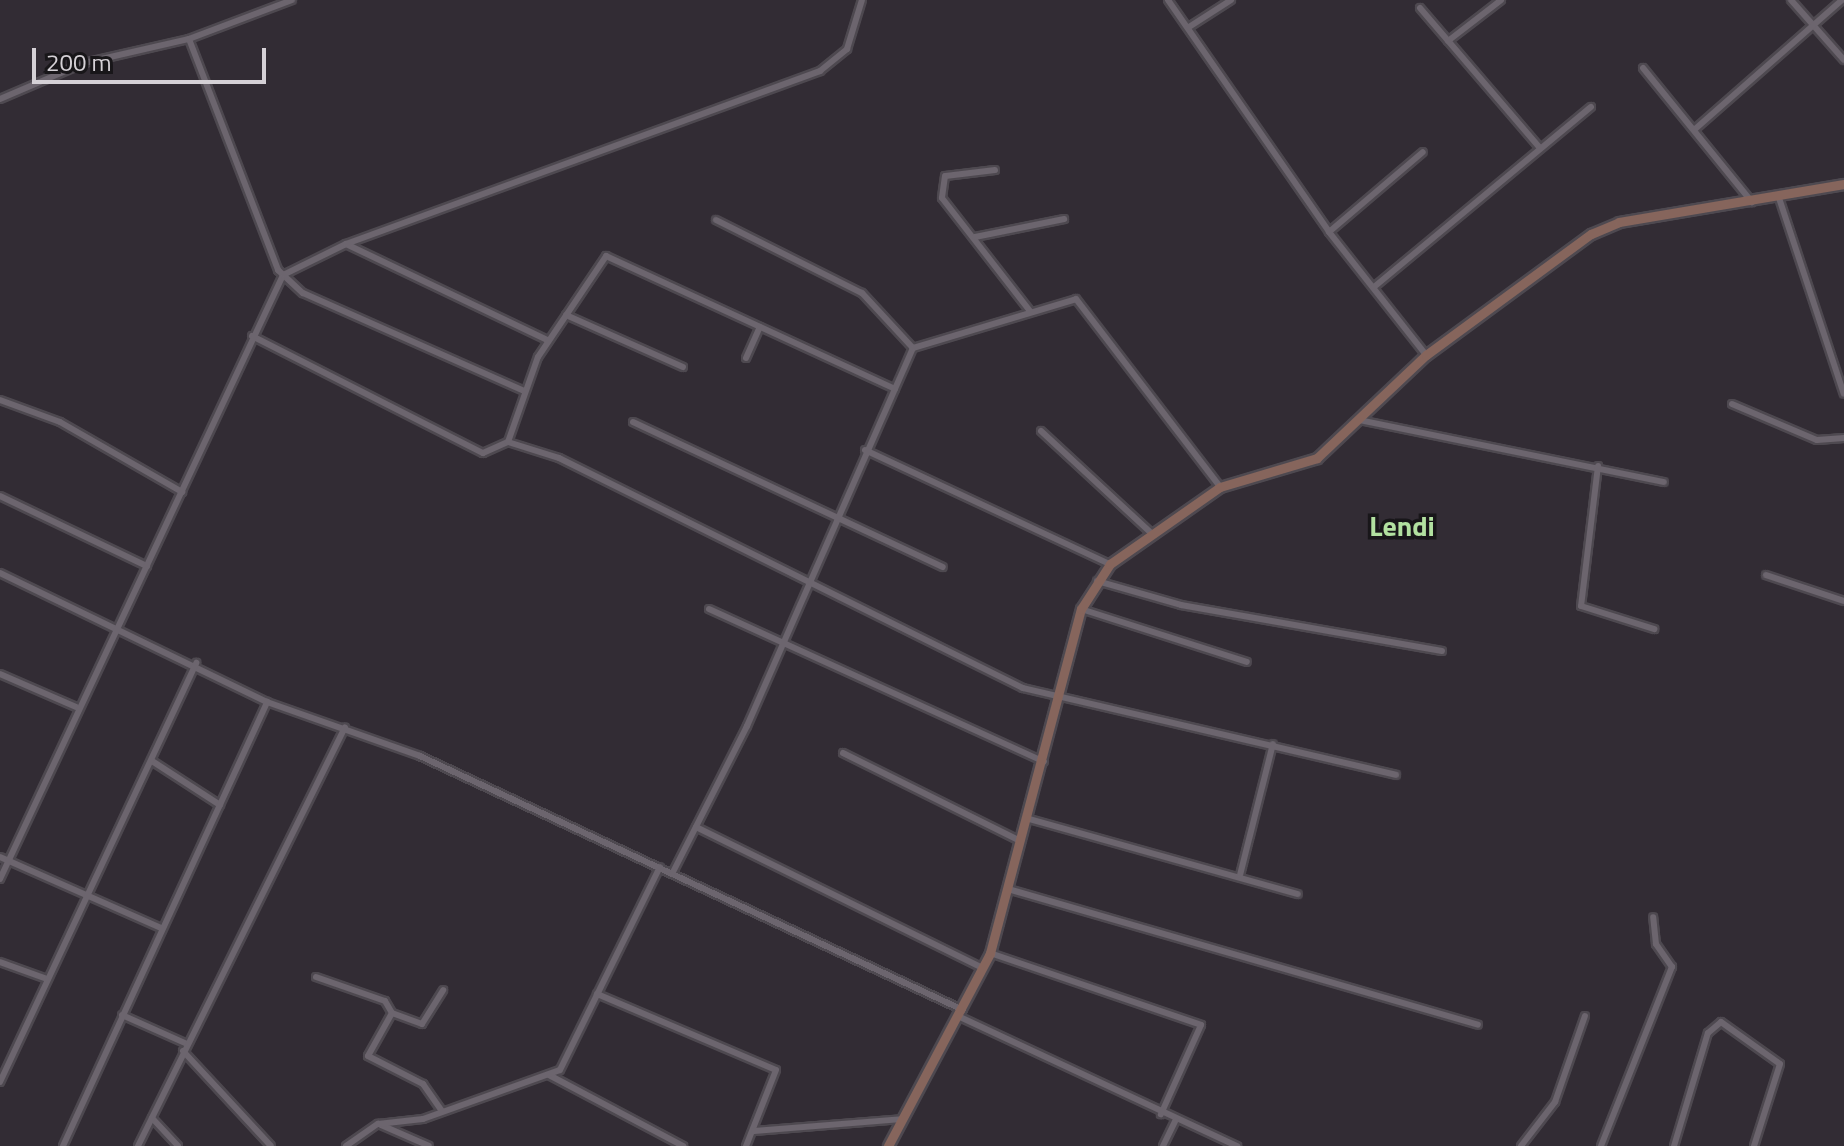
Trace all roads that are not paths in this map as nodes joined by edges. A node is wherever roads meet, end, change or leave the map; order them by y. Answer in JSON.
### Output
{"nodes":[{"id":1,"x":292,"y":0,"type":"edge"},
{"id":2,"x":862,"y":0,"type":"edge"},
{"id":3,"x":1168,"y":0,"type":"edge"},
{"id":4,"x":1231,"y":0,"type":"edge"},
{"id":5,"x":1501,"y":0,"type":"edge"},
{"id":6,"x":1791,"y":0,"type":"edge"},
{"id":7,"x":1842,"y":0,"type":"edge"},
{"id":8,"x":1420,"y":8,"type":"dead end"},
{"id":9,"x":1814,"y":23,"type":"junction"},
{"id":10,"x":1189,"y":27,"type":"junction"},
{"id":11,"x":189,"y":39,"type":"junction"},
{"id":12,"x":1448,"y":41,"type":"junction"},
{"id":13,"x":1844,"y":60,"type":"edge"},
{"id":14,"x":1643,"y":68,"type":"dead end"},
{"id":15,"x":0,"y":99,"type":"edge"},
{"id":16,"x":1591,"y":107,"type":"dead end"},
{"id":17,"x":1694,"y":130,"type":"junction"},
{"id":18,"x":1540,"y":148,"type":"junction"},
{"id":19,"x":1423,"y":152,"type":"dead end"},
{"id":20,"x":995,"y":170,"type":"dead end"},
{"id":21,"x":1844,"y":184,"type":"edge"},
{"id":22,"x":1779,"y":198,"type":"junction"},
{"id":23,"x":1753,"y":203,"type":"junction"},
{"id":24,"x":1064,"y":219,"type":"dead end"},
{"id":25,"x":716,"y":220,"type":"dead end"},
{"id":26,"x":1329,"y":232,"type":"junction"},
{"id":27,"x":975,"y":237,"type":"junction"},
{"id":28,"x":346,"y":244,"type":"junction"},
{"id":29,"x":283,"y":275,"type":"junction"},
{"id":30,"x":1374,"y":287,"type":"junction"},
{"id":31,"x":1030,"y":311,"type":"junction"},
{"id":32,"x":566,"y":315,"type":"junction"},
{"id":33,"x":760,"y":327,"type":"junction"},
{"id":34,"x":252,"y":336,"type":"junction"},
{"id":35,"x":547,"y":340,"type":"junction"},
{"id":36,"x":913,"y":348,"type":"junction"},
{"id":37,"x":1426,"y":355,"type":"junction"},
{"id":38,"x":746,"y":358,"type":"dead end"},
{"id":39,"x":683,"y":367,"type":"dead end"},
{"id":40,"x":895,"y":389,"type":"junction"},
{"id":41,"x":524,"y":391,"type":"junction"},
{"id":42,"x":1844,"y":394,"type":"edge"},
{"id":43,"x":0,"y":400,"type":"edge"},
{"id":44,"x":1732,"y":404,"type":"dead end"},
{"id":45,"x":1359,"y":420,"type":"junction"},
{"id":46,"x":633,"y":422,"type":"dead end"},
{"id":47,"x":1041,"y":431,"type":"dead end"},
{"id":48,"x":1844,"y":438,"type":"edge"},
{"id":49,"x":508,"y":442,"type":"junction"},
{"id":50,"x":865,"y":450,"type":"junction"},
{"id":51,"x":1598,"y":466,"type":"junction"},
{"id":52,"x":1664,"y":482,"type":"dead end"},
{"id":53,"x":1220,"y":487,"type":"junction"},
{"id":54,"x":182,"y":492,"type":"junction"},
{"id":55,"x":0,"y":496,"type":"edge"},
{"id":56,"x":834,"y":515,"type":"junction"},
{"id":57,"x":1150,"y":532,"type":"junction"},
{"id":58,"x":1110,"y":564,"type":"junction"},
{"id":59,"x":147,"y":566,"type":"junction"},
{"id":60,"x":943,"y":567,"type":"dead end"},
{"id":61,"x":0,"y":573,"type":"edge"},
{"id":62,"x":1766,"y":575,"type":"dead end"},
{"id":63,"x":1097,"y":581,"type":"junction"},
{"id":64,"x":809,"y":583,"type":"junction"},
{"id":65,"x":1844,"y":601,"type":"edge"},
{"id":66,"x":709,"y":609,"type":"dead end"},
{"id":67,"x":1081,"y":609,"type":"junction"},
{"id":68,"x":118,"y":629,"type":"junction"},
{"id":69,"x":1654,"y":629,"type":"dead end"},
{"id":70,"x":786,"y":641,"type":"junction"},
{"id":71,"x":1442,"y":651,"type":"dead end"},
{"id":72,"x":1247,"y":662,"type":"dead end"},
{"id":73,"x":196,"y":663,"type":"junction"},
{"id":74,"x":0,"y":674,"type":"edge"},
{"id":75,"x":1063,"y":698,"type":"junction"},
{"id":76,"x":267,"y":702,"type":"junction"},
{"id":77,"x":76,"y":707,"type":"junction"},
{"id":78,"x":345,"y":727,"type":"junction"},
{"id":79,"x":1273,"y":744,"type":"junction"},
{"id":80,"x":843,"y":753,"type":"dead end"},
{"id":81,"x":152,"y":761,"type":"junction"},
{"id":82,"x":1045,"y":762,"type":"junction"},
{"id":83,"x":1396,"y":775,"type":"dead end"},
{"id":84,"x":220,"y":805,"type":"junction"},
{"id":85,"x":1029,"y":819,"type":"junction"},
{"id":86,"x":696,"y":827,"type":"junction"},
{"id":87,"x":1020,"y":841,"type":"junction"},
{"id":88,"x":0,"y":857,"type":"edge"},
{"id":89,"x":9,"y":861,"type":"junction"},
{"id":90,"x":660,"y":867,"type":"junction"},
{"id":91,"x":672,"y":874,"type":"junction"},
{"id":92,"x":1240,"y":875,"type":"junction"},
{"id":93,"x":0,"y":879,"type":"edge"},
{"id":94,"x":1008,"y":889,"type":"junction"},
{"id":95,"x":1298,"y":894,"type":"dead end"},
{"id":96,"x":85,"y":899,"type":"junction"},
{"id":97,"x":1653,"y":917,"type":"dead end"},
{"id":98,"x":161,"y":928,"type":"junction"},
{"id":99,"x":990,"y":953,"type":"junction"},
{"id":100,"x":0,"y":962,"type":"edge"},
{"id":101,"x":983,"y":968,"type":"junction"},
{"id":102,"x":316,"y":977,"type":"dead end"},
{"id":103,"x":47,"y":979,"type":"junction"},
{"id":104,"x":443,"y":990,"type":"dead end"},
{"id":105,"x":597,"y":994,"type":"junction"},
{"id":106,"x":392,"y":1013,"type":"junction"},
{"id":107,"x":962,"y":1014,"type":"junction"},
{"id":108,"x":122,"y":1015,"type":"junction"},
{"id":109,"x":1585,"y":1016,"type":"dead end"},
{"id":110,"x":1478,"y":1025,"type":"dead end"},
{"id":111,"x":185,"y":1048,"type":"junction"},
{"id":112,"x":549,"y":1075,"type":"junction"},
{"id":113,"x":0,"y":1082,"type":"edge"},
{"id":114,"x":441,"y":1110,"type":"junction"},
{"id":115,"x":1161,"y":1114,"type":"junction"},
{"id":116,"x":152,"y":1118,"type":"junction"},
{"id":117,"x":902,"y":1119,"type":"junction"},
{"id":118,"x":1175,"y":1121,"type":"junction"},
{"id":119,"x":378,"y":1124,"type":"junction"},
{"id":120,"x":754,"y":1131,"type":"junction"},
{"id":121,"x":1228,"y":1144,"type":"edge"},
{"id":122,"x":63,"y":1146,"type":"edge"},
{"id":123,"x":138,"y":1146,"type":"edge"},
{"id":124,"x":178,"y":1146,"type":"edge"},
{"id":125,"x":271,"y":1146,"type":"edge"},
{"id":126,"x":346,"y":1146,"type":"edge"},
{"id":127,"x":429,"y":1146,"type":"edge"},
{"id":128,"x":683,"y":1146,"type":"edge"},
{"id":129,"x":746,"y":1146,"type":"edge"},
{"id":130,"x":888,"y":1146,"type":"edge"},
{"id":131,"x":1163,"y":1146,"type":"edge"},
{"id":132,"x":1237,"y":1146,"type":"edge"},
{"id":133,"x":1521,"y":1146,"type":"edge"},
{"id":134,"x":1601,"y":1146,"type":"edge"},
{"id":135,"x":1674,"y":1146,"type":"edge"},
{"id":136,"x":1754,"y":1146,"type":"edge"}],
"edges":[{"from":1,"to":11,"type":"street"},
{"from":2,"to":28,"type":"street"},
{"from":3,"to":10,"type":"street"},
{"from":4,"to":10,"type":"street"},
{"from":5,"to":12,"type":"street"},
{"from":6,"to":9,"type":"street"},
{"from":7,"to":9,"type":"street"},
{"from":8,"to":12,"type":"street"},
{"from":9,"to":13,"type":"street"},
{"from":9,"to":17,"type":"street"},
{"from":10,"to":26,"type":"street"},
{"from":11,"to":15,"type":"street"},
{"from":11,"to":29,"type":"street"},
{"from":12,"to":18,"type":"street"},
{"from":14,"to":17,"type":"street"},
{"from":16,"to":18,"type":"street"},
{"from":17,"to":23,"type":"street"},
{"from":18,"to":30,"type":"street"},
{"from":19,"to":26,"type":"street"},
{"from":20,"to":27,"type":"street"},
{"from":21,"to":22,"type":"main road"},
{"from":22,"to":23,"type":"main road"},
{"from":22,"to":42,"type":"street"},
{"from":23,"to":37,"type":"main road"},
{"from":24,"to":27,"type":"street"},
{"from":25,"to":36,"type":"street"},
{"from":26,"to":30,"type":"street"},
{"from":27,"to":31,"type":"street"},
{"from":28,"to":29,"type":"street"},
{"from":28,"to":35,"type":"street"},
{"from":29,"to":34,"type":"street"},
{"from":29,"to":41,"type":"street"},
{"from":30,"to":37,"type":"street"},
{"from":31,"to":36,"type":"street"},
{"from":31,"to":53,"type":"street"},
{"from":32,"to":33,"type":"street"},
{"from":32,"to":35,"type":"street"},
{"from":32,"to":39,"type":"street"},
{"from":33,"to":38,"type":"street"},
{"from":33,"to":40,"type":"street"},
{"from":34,"to":49,"type":"street"},
{"from":34,"to":54,"type":"street"},
{"from":35,"to":41,"type":"street"},
{"from":36,"to":40,"type":"street"},
{"from":37,"to":45,"type":"main road"},
{"from":40,"to":50,"type":"street"},
{"from":41,"to":49,"type":"street"},
{"from":43,"to":54,"type":"street"},
{"from":44,"to":48,"type":"street"},
{"from":45,"to":51,"type":"street"},
{"from":45,"to":53,"type":"main road"},
{"from":46,"to":56,"type":"street"},
{"from":47,"to":57,"type":"street"},
{"from":49,"to":64,"type":"street"},
{"from":50,"to":56,"type":"street"},
{"from":50,"to":58,"type":"street"},
{"from":51,"to":52,"type":"street"},
{"from":51,"to":69,"type":"street"},
{"from":53,"to":57,"type":"main road"},
{"from":54,"to":59,"type":"street"},
{"from":55,"to":59,"type":"street"},
{"from":56,"to":60,"type":"street"},
{"from":56,"to":64,"type":"street"},
{"from":57,"to":58,"type":"main road"},
{"from":58,"to":63,"type":"main road"},
{"from":59,"to":68,"type":"street"},
{"from":61,"to":68,"type":"street"},
{"from":62,"to":65,"type":"street"},
{"from":63,"to":67,"type":"main road"},
{"from":63,"to":71,"type":"street"},
{"from":64,"to":70,"type":"street"},
{"from":64,"to":75,"type":"street"},
{"from":66,"to":70,"type":"street"},
{"from":67,"to":72,"type":"street"},
{"from":67,"to":75,"type":"main road"},
{"from":68,"to":73,"type":"street"},
{"from":68,"to":77,"type":"street"},
{"from":70,"to":82,"type":"street"},
{"from":70,"to":86,"type":"street"},
{"from":73,"to":76,"type":"street"},
{"from":73,"to":81,"type":"street"},
{"from":74,"to":77,"type":"street"},
{"from":75,"to":79,"type":"street"},
{"from":75,"to":82,"type":"main road"},
{"from":76,"to":78,"type":"street"},
{"from":76,"to":84,"type":"street"},
{"from":77,"to":89,"type":"street"},
{"from":78,"to":90,"type":"street"},
{"from":78,"to":111,"type":"street"},
{"from":79,"to":83,"type":"street"},
{"from":79,"to":92,"type":"street"},
{"from":80,"to":87,"type":"street"},
{"from":81,"to":84,"type":"street"},
{"from":81,"to":96,"type":"street"},
{"from":82,"to":85,"type":"main road"},
{"from":84,"to":98,"type":"street"},
{"from":85,"to":87,"type":"main road"},
{"from":85,"to":92,"type":"street"},
{"from":86,"to":91,"type":"street"},
{"from":86,"to":101,"type":"street"},
{"from":87,"to":94,"type":"main road"},
{"from":88,"to":89,"type":"street"},
{"from":89,"to":93,"type":"street"},
{"from":89,"to":96,"type":"street"},
{"from":90,"to":91,"type":"street"},
{"from":90,"to":105,"type":"street"},
{"from":91,"to":107,"type":"street"},
{"from":92,"to":95,"type":"street"},
{"from":94,"to":99,"type":"main road"},
{"from":94,"to":110,"type":"street"},
{"from":96,"to":98,"type":"street"},
{"from":96,"to":103,"type":"street"},
{"from":97,"to":134,"type":"street"},
{"from":98,"to":108,"type":"street"},
{"from":99,"to":101,"type":"main road"},
{"from":99,"to":115,"type":"street"},
{"from":100,"to":103,"type":"street"},
{"from":101,"to":107,"type":"main road"},
{"from":102,"to":106,"type":"street"},
{"from":103,"to":113,"type":"street"},
{"from":104,"to":106,"type":"street"},
{"from":105,"to":112,"type":"street"},
{"from":105,"to":120,"type":"street"},
{"from":106,"to":114,"type":"street"},
{"from":107,"to":115,"type":"street"},
{"from":107,"to":117,"type":"main road"},
{"from":108,"to":111,"type":"street"},
{"from":108,"to":122,"type":"street"},
{"from":109,"to":133,"type":"street"},
{"from":111,"to":116,"type":"street"},
{"from":111,"to":125,"type":"street"},
{"from":112,"to":114,"type":"street"},
{"from":112,"to":128,"type":"street"},
{"from":114,"to":119,"type":"street"},
{"from":115,"to":118,"type":"street"},
{"from":116,"to":123,"type":"street"},
{"from":116,"to":124,"type":"street"},
{"from":117,"to":120,"type":"street"},
{"from":117,"to":130,"type":"main road"},
{"from":118,"to":121,"type":"street"},
{"from":118,"to":131,"type":"street"},
{"from":119,"to":126,"type":"street"},
{"from":119,"to":127,"type":"street"},
{"from":120,"to":129,"type":"street"},
{"from":121,"to":132,"type":"street"},
{"from":135,"to":136,"type":"street"}]}
